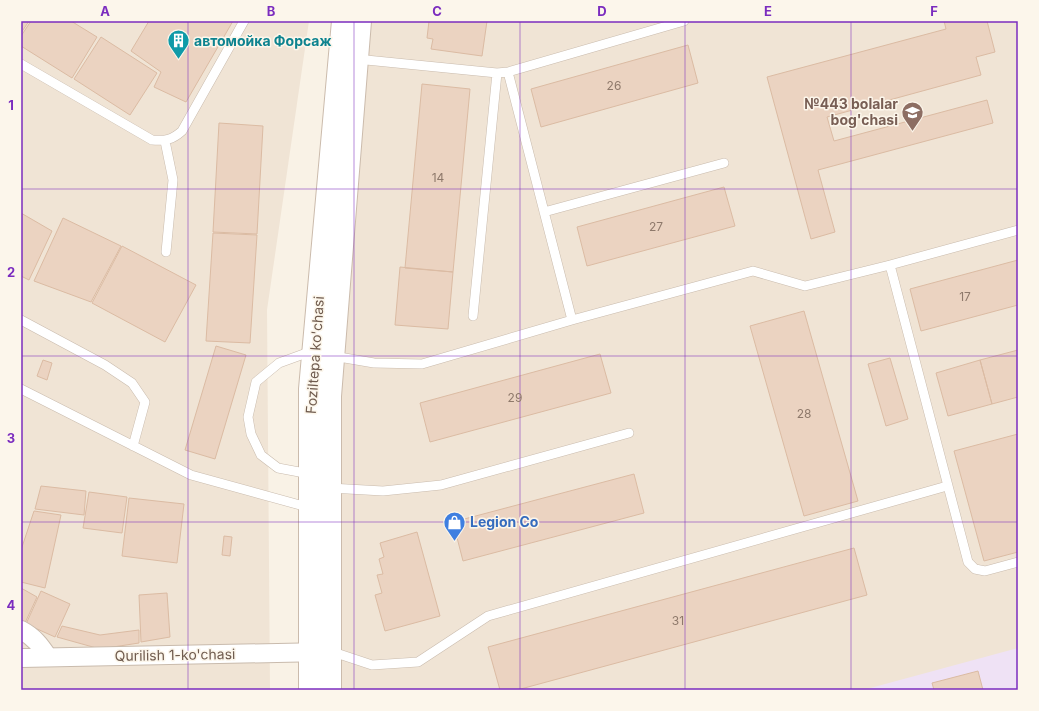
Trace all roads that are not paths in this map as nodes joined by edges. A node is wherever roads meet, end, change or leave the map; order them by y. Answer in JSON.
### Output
{"nodes":[{"id":1,"x":244,"y":21,"type":"edge"},
{"id":2,"x":343,"y":21,"type":"edge"},
{"id":3,"x":360,"y":21,"type":"edge"},
{"id":4,"x":684,"y":21,"type":"edge"},
{"id":5,"x":356,"y":59,"type":"junction"},
{"id":6,"x":21,"y":64,"type":"edge"},
{"id":7,"x":508,"y":72,"type":"junction"},
{"id":8,"x":497,"y":73,"type":"junction"},
{"id":9,"x":165,"y":141,"type":"junction"},
{"id":10,"x":724,"y":163,"type":"dead end"},
{"id":11,"x":544,"y":212,"type":"junction"},
{"id":12,"x":1018,"y":230,"type":"edge"},
{"id":13,"x":166,"y":252,"type":"dead end"},
{"id":14,"x":890,"y":265,"type":"junction"},
{"id":15,"x":473,"y":316,"type":"dead end"},
{"id":16,"x":21,"y":320,"type":"edge"},
{"id":17,"x":572,"y":320,"type":"junction"},
{"id":18,"x":323,"y":353,"type":"junction"},
{"id":19,"x":21,"y":389,"type":"edge"},
{"id":20,"x":629,"y":433,"type":"dead end"},
{"id":21,"x":133,"y":446,"type":"junction"},
{"id":22,"x":310,"y":474,"type":"junction"},
{"id":23,"x":947,"y":486,"type":"junction"},
{"id":24,"x":330,"y":488,"type":"junction"},
{"id":25,"x":310,"y":508,"type":"junction"},
{"id":26,"x":1018,"y":562,"type":"edge"},
{"id":27,"x":21,"y":630,"type":"edge"},
{"id":28,"x":319,"y":652,"type":"junction"},
{"id":29,"x":48,"y":657,"type":"junction"},
{"id":30,"x":21,"y":658,"type":"edge"},
{"id":31,"x":310,"y":690,"type":"edge"},
{"id":32,"x":330,"y":690,"type":"edge"}],
"edges":[{"from":1,"to":9,"type":"lane"},
{"from":2,"to":18,"type":"main road","name":"Foziltepa ko'chasi"},
{"from":3,"to":5,"type":"main road","name":"Foziltepa ko'chasi"},
{"from":4,"to":7,"type":"lane"},
{"from":5,"to":8,"type":"lane"},
{"from":5,"to":18,"type":"main road","name":"Foziltepa ko'chasi"},
{"from":6,"to":9,"type":"lane"},
{"from":7,"to":8,"type":"lane"},
{"from":7,"to":11,"type":"lane"},
{"from":8,"to":15,"type":"lane"},
{"from":9,"to":13,"type":"lane"},
{"from":10,"to":11,"type":"lane"},
{"from":11,"to":17,"type":"lane"},
{"from":12,"to":14,"type":"lane"},
{"from":14,"to":17,"type":"lane"},
{"from":14,"to":23,"type":"lane"},
{"from":16,"to":21,"type":"lane"},
{"from":17,"to":18,"type":"lane"},
{"from":18,"to":22,"type":"main road","name":"Foziltepa ko'chasi"},
{"from":18,"to":22,"type":"lane"},
{"from":18,"to":24,"type":"main road","name":"Foziltepa ko'chasi"},
{"from":19,"to":21,"type":"lane"},
{"from":20,"to":24,"type":"lane"},
{"from":21,"to":25,"type":"lane"},
{"from":22,"to":25,"type":"main road","name":"Foziltepa ko'chasi"},
{"from":23,"to":26,"type":"lane"},
{"from":23,"to":28,"type":"lane"},
{"from":24,"to":28,"type":"main road","name":"Foziltepa ko'chasi"},
{"from":25,"to":28,"type":"main road","name":"Foziltepa ko'chasi"},
{"from":27,"to":29,"type":"street"},
{"from":28,"to":29,"type":"street","name":"Qurilish 1-ko'chasi"},
{"from":28,"to":31,"type":"main road","name":"Foziltepa ko'chasi"},
{"from":28,"to":32,"type":"main road","name":"Foziltepa ko'chasi"},
{"from":29,"to":30,"type":"street","name":"Qurilish 1-ko'chasi"}]}
